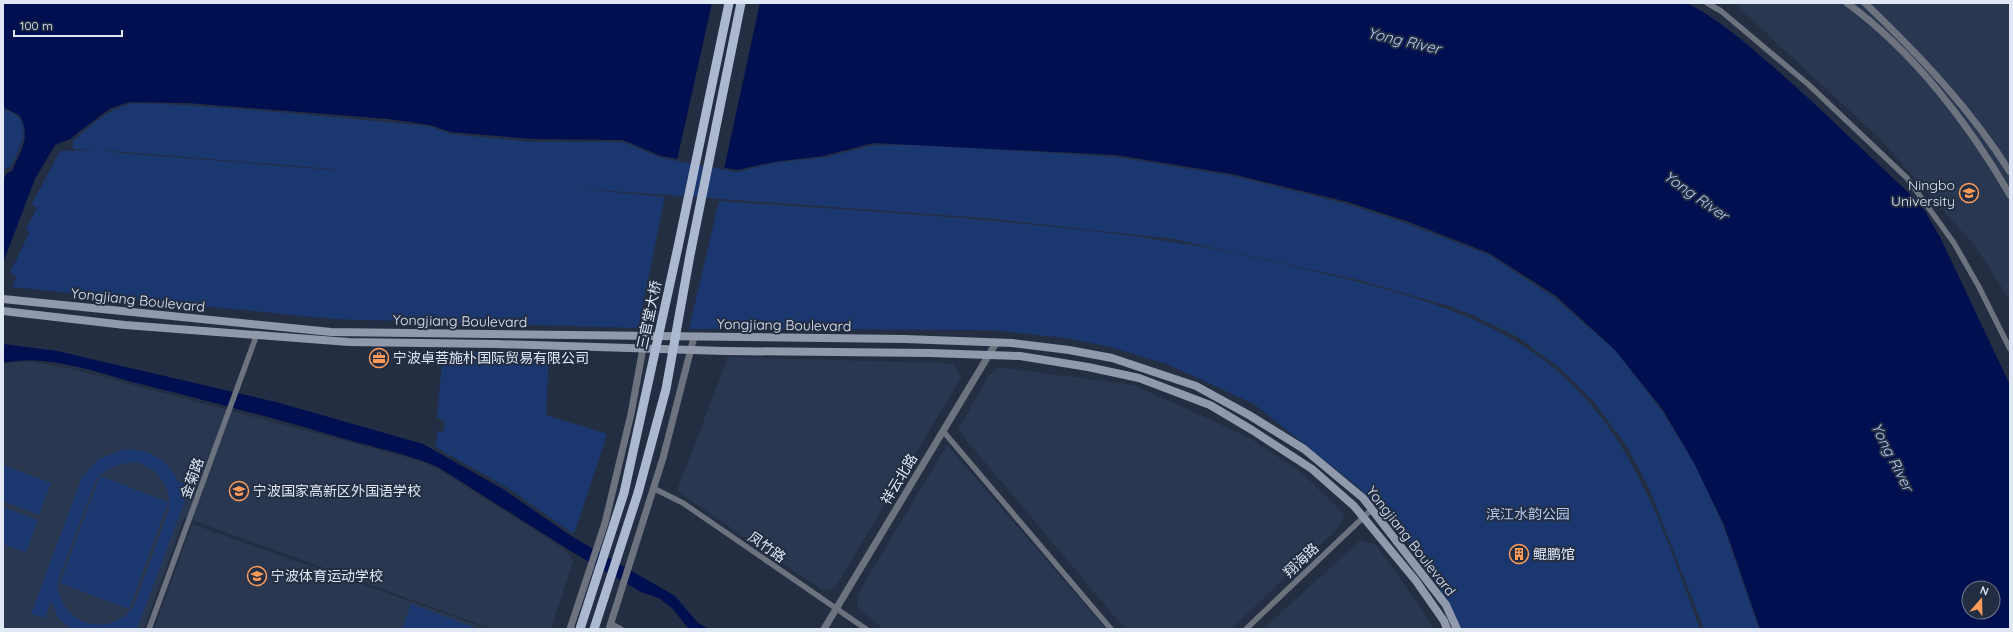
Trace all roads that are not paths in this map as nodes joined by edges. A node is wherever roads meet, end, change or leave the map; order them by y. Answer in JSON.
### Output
{"nodes":[{"id":1,"x":728,"y":3,"type":"edge"},
{"id":2,"x":741,"y":3,"type":"edge"},
{"id":3,"x":1707,"y":3,"type":"edge"},
{"id":4,"x":1847,"y":3,"type":"edge"},
{"id":5,"x":1865,"y":3,"type":"edge"},
{"id":6,"x":2010,"y":172,"type":"edge"},
{"id":7,"x":2010,"y":194,"type":"edge"},
{"id":8,"x":3,"y":299,"type":"edge"},
{"id":9,"x":3,"y":312,"type":"edge"},
{"id":10,"x":257,"y":334,"type":"junction"},
{"id":11,"x":644,"y":335,"type":"junction"},
{"id":12,"x":694,"y":337,"type":"junction"},
{"id":13,"x":996,"y":343,"type":"junction"},
{"id":14,"x":643,"y":348,"type":"junction"},
{"id":15,"x":2010,"y":349,"type":"edge"},
{"id":16,"x":691,"y":350,"type":"junction"},
{"id":17,"x":988,"y":355,"type":"junction"},
{"id":18,"x":943,"y":431,"type":"junction"},
{"id":19,"x":653,"y":488,"type":"junction"},
{"id":20,"x":1372,"y":509,"type":"junction"},
{"id":21,"x":1363,"y":517,"type":"junction"},
{"id":22,"x":836,"y":609,"type":"junction"},
{"id":23,"x":610,"y":627,"type":"edge"},
{"id":24,"x":148,"y":629,"type":"edge"},
{"id":25,"x":570,"y":629,"type":"edge"},
{"id":26,"x":580,"y":629,"type":"edge"},
{"id":27,"x":594,"y":629,"type":"edge"},
{"id":28,"x":621,"y":629,"type":"edge"},
{"id":29,"x":824,"y":629,"type":"edge"},
{"id":30,"x":866,"y":629,"type":"edge"},
{"id":31,"x":1111,"y":629,"type":"edge"},
{"id":32,"x":1246,"y":629,"type":"edge"},
{"id":33,"x":1447,"y":629,"type":"edge"},
{"id":34,"x":1457,"y":629,"type":"edge"}],
"edges":[{"from":1,"to":26,"type":"main road","name":"三官堂大桥","bridge":true},
{"from":2,"to":27,"type":"main road","name":"三官堂大桥","bridge":true},
{"from":3,"to":15,"type":"street"},
{"from":4,"to":7,"type":"street"},
{"from":5,"to":6,"type":"street"},
{"from":8,"to":11,"type":"main road","name":"Yongjiang Boulevard"},
{"from":9,"to":10,"type":"main road","name":"Yongjiang Boulevard"},
{"from":10,"to":14,"type":"main road","name":"Yongjiang Boulevard"},
{"from":10,"to":24,"type":"street","name":"金菊路"},
{"from":11,"to":12,"type":"main road","name":"Yongjiang Boulevard"},
{"from":11,"to":14,"type":"street"},
{"from":12,"to":13,"type":"main road","name":"Yongjiang Boulevard"},
{"from":12,"to":16,"type":"street"},
{"from":13,"to":17,"type":"street","name":"祥云北路"},
{"from":13,"to":20,"type":"main road","name":"Yongjiang Boulevard"},
{"from":14,"to":16,"type":"main road","name":"Yongjiang Boulevard"},
{"from":14,"to":25,"type":"street"},
{"from":16,"to":17,"type":"main road","name":"Yongjiang Boulevard"},
{"from":16,"to":19,"type":"street"},
{"from":17,"to":18,"type":"street","name":"祥云北路"},
{"from":17,"to":21,"type":"main road","name":"Yongjiang Boulevard"},
{"from":18,"to":22,"type":"street","name":"祥云北路"},
{"from":18,"to":31,"type":"street"},
{"from":19,"to":22,"type":"street","name":"凤竹路"},
{"from":19,"to":23,"type":"street"},
{"from":20,"to":21,"type":"street","name":"翔海路"},
{"from":20,"to":34,"type":"main road","name":"Yongjiang Boulevard"},
{"from":21,"to":32,"type":"street","name":"翔海路"},
{"from":21,"to":33,"type":"main road","name":"Yongjiang Boulevard"},
{"from":22,"to":29,"type":"street","name":"祥云北路"},
{"from":22,"to":30,"type":"street","name":"凤竹路"},
{"from":23,"to":28,"type":"street"}]}
